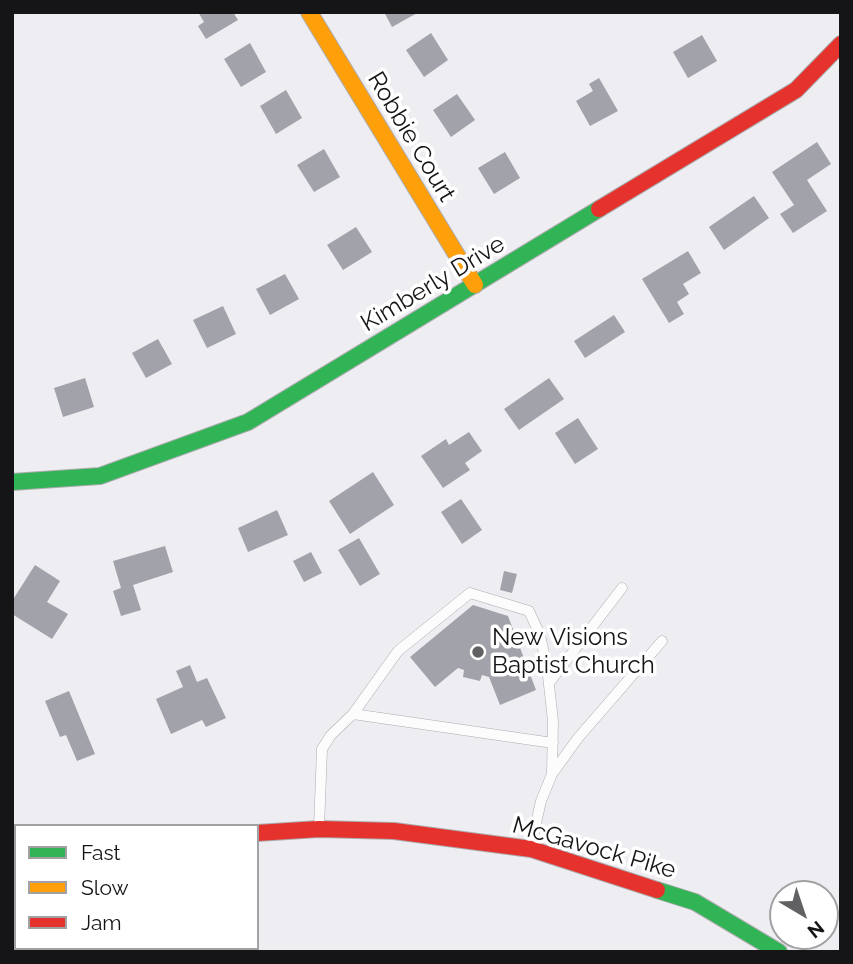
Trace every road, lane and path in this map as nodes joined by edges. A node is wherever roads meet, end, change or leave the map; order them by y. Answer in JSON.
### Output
{"nodes":[{"id":1,"x":309,"y":12,"type":"edge"},
{"id":2,"x":841,"y":44,"type":"edge"},
{"id":3,"x":475,"y":285,"type":"junction"},
{"id":4,"x":12,"y":482,"type":"edge"},
{"id":5,"x":622,"y":588,"type":"dead end"},
{"id":6,"x":662,"y":641,"type":"dead end"},
{"id":7,"x":549,"y":683,"type":"junction"},
{"id":8,"x":353,"y":714,"type":"junction"},
{"id":9,"x":553,"y":743,"type":"junction"},
{"id":10,"x":552,"y":774,"type":"junction"},
{"id":11,"x":319,"y":829,"type":"junction"},
{"id":12,"x":259,"y":833,"type":"edge"},
{"id":13,"x":531,"y":849,"type":"junction"},
{"id":14,"x":779,"y":952,"type":"edge"}],
"edges":[{"from":1,"to":3,"type":"street","name":"Robbie Court"},
{"from":2,"to":3,"type":"street","name":"Kimberly Drive"},
{"from":3,"to":4,"type":"street","name":"Kimberly Drive"},
{"from":5,"to":7,"type":"lane"},
{"from":6,"to":10,"type":"lane"},
{"from":7,"to":8,"type":"lane"},
{"from":7,"to":9,"type":"lane"},
{"from":8,"to":9,"type":"lane"},
{"from":8,"to":11,"type":"lane"},
{"from":9,"to":10,"type":"lane"},
{"from":10,"to":13,"type":"lane"},
{"from":11,"to":12,"type":"street","name":"McGavock Pike"},
{"from":11,"to":13,"type":"street","name":"McGavock Pike"},
{"from":13,"to":14,"type":"street","name":"McGavock Pike"}]}
